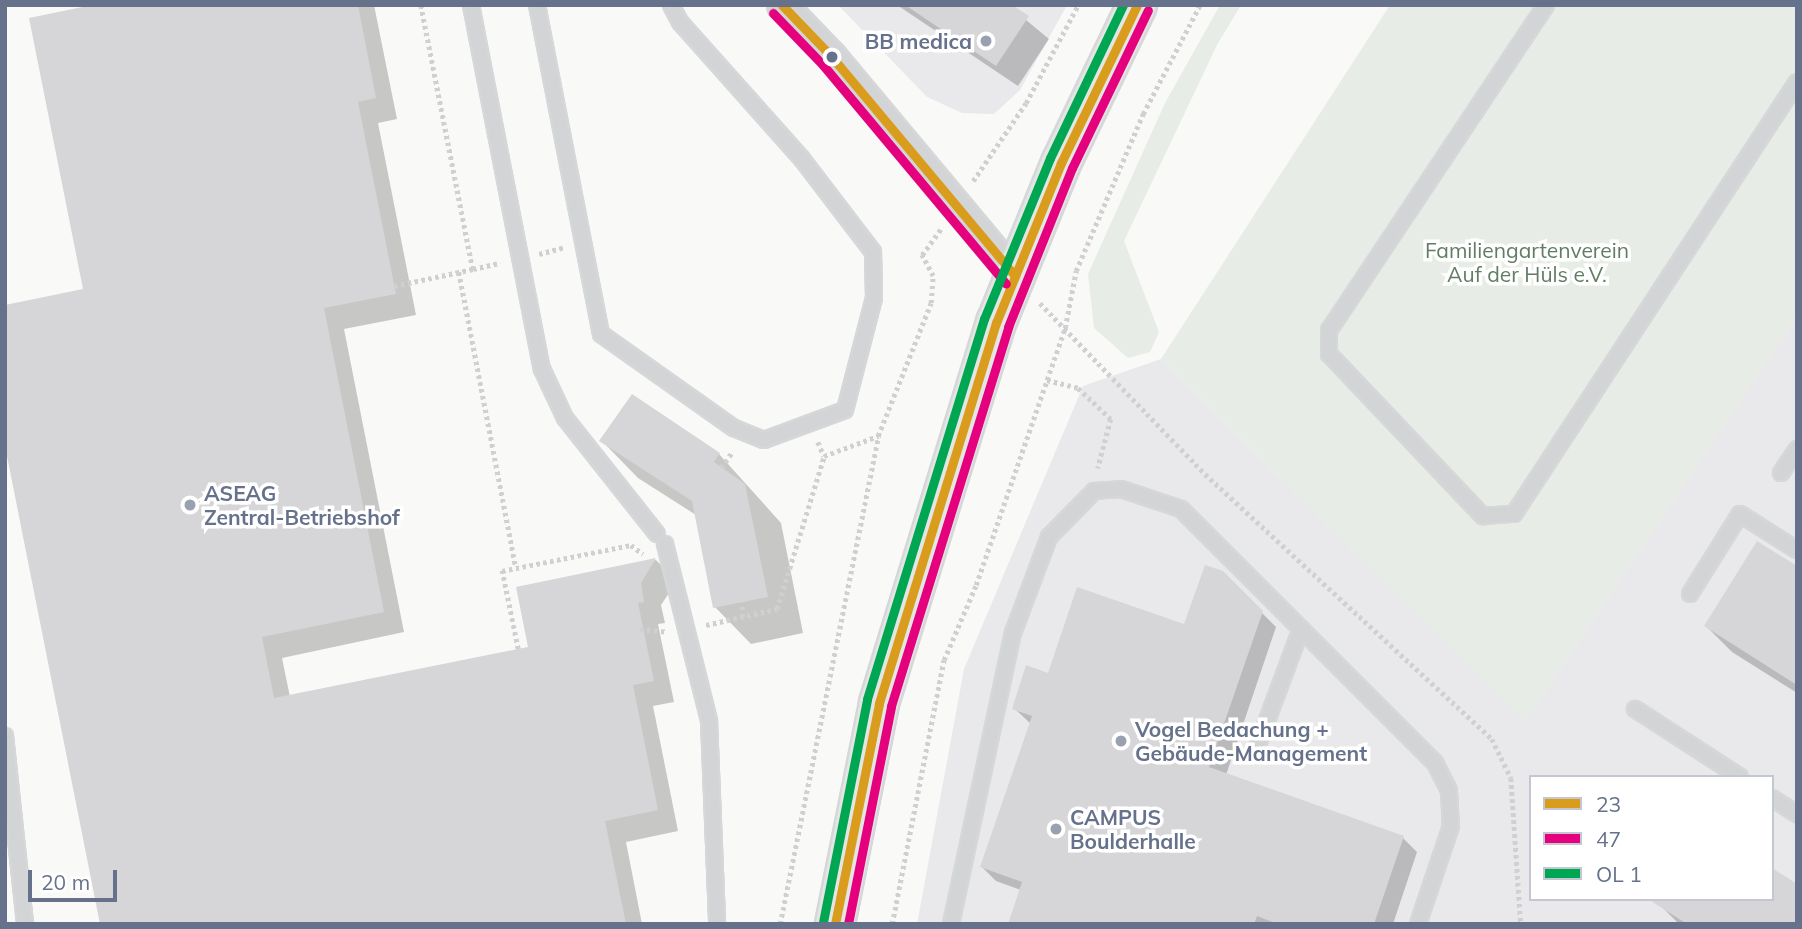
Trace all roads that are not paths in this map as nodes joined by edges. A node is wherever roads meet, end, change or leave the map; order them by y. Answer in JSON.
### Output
{"nodes":[{"id":1,"x":471,"y":5,"type":"edge"},
{"id":2,"x":537,"y":5,"type":"edge"},
{"id":3,"x":671,"y":5,"type":"edge"},
{"id":4,"x":782,"y":5,"type":"edge"},
{"id":5,"x":1137,"y":5,"type":"edge"},
{"id":6,"x":1546,"y":5,"type":"edge"},
{"id":7,"x":1797,"y":82,"type":"edge"},
{"id":8,"x":1014,"y":276,"type":"junction"},
{"id":9,"x":1797,"y":449,"type":"edge"},
{"id":10,"x":1781,"y":473,"type":"dead end"},
{"id":11,"x":1797,"y":550,"type":"edge"},
{"id":12,"x":1690,"y":594,"type":"dead end"},
{"id":13,"x":1301,"y":629,"type":"junction"},
{"id":14,"x":1636,"y":709,"type":"dead end"},
{"id":15,"x":5,"y":736,"type":"edge"},
{"id":16,"x":1256,"y":750,"type":"dead end"},
{"id":17,"x":1737,"y":775,"type":"edge"},
{"id":18,"x":1774,"y":799,"type":"edge"},
{"id":19,"x":1797,"y":814,"type":"edge"},
{"id":20,"x":25,"y":924,"type":"edge"},
{"id":21,"x":717,"y":924,"type":"edge"},
{"id":22,"x":835,"y":924,"type":"edge"},
{"id":23,"x":951,"y":924,"type":"edge"},
{"id":24,"x":1418,"y":924,"type":"edge"}],
"edges":[{"from":1,"to":21,"type":"lane"},
{"from":2,"to":3,"type":"lane"},
{"from":4,"to":8,"type":"street"},
{"from":5,"to":8,"type":"street"},
{"from":6,"to":7,"type":"lane"},
{"from":8,"to":22,"type":"street"},
{"from":9,"to":10,"type":"lane"},
{"from":11,"to":12,"type":"lane"},
{"from":13,"to":16,"type":"lane"},
{"from":13,"to":23,"type":"lane"},
{"from":13,"to":24,"type":"lane"},
{"from":14,"to":17,"type":"lane"},
{"from":15,"to":20,"type":"lane"},
{"from":18,"to":19,"type":"lane"}]}
